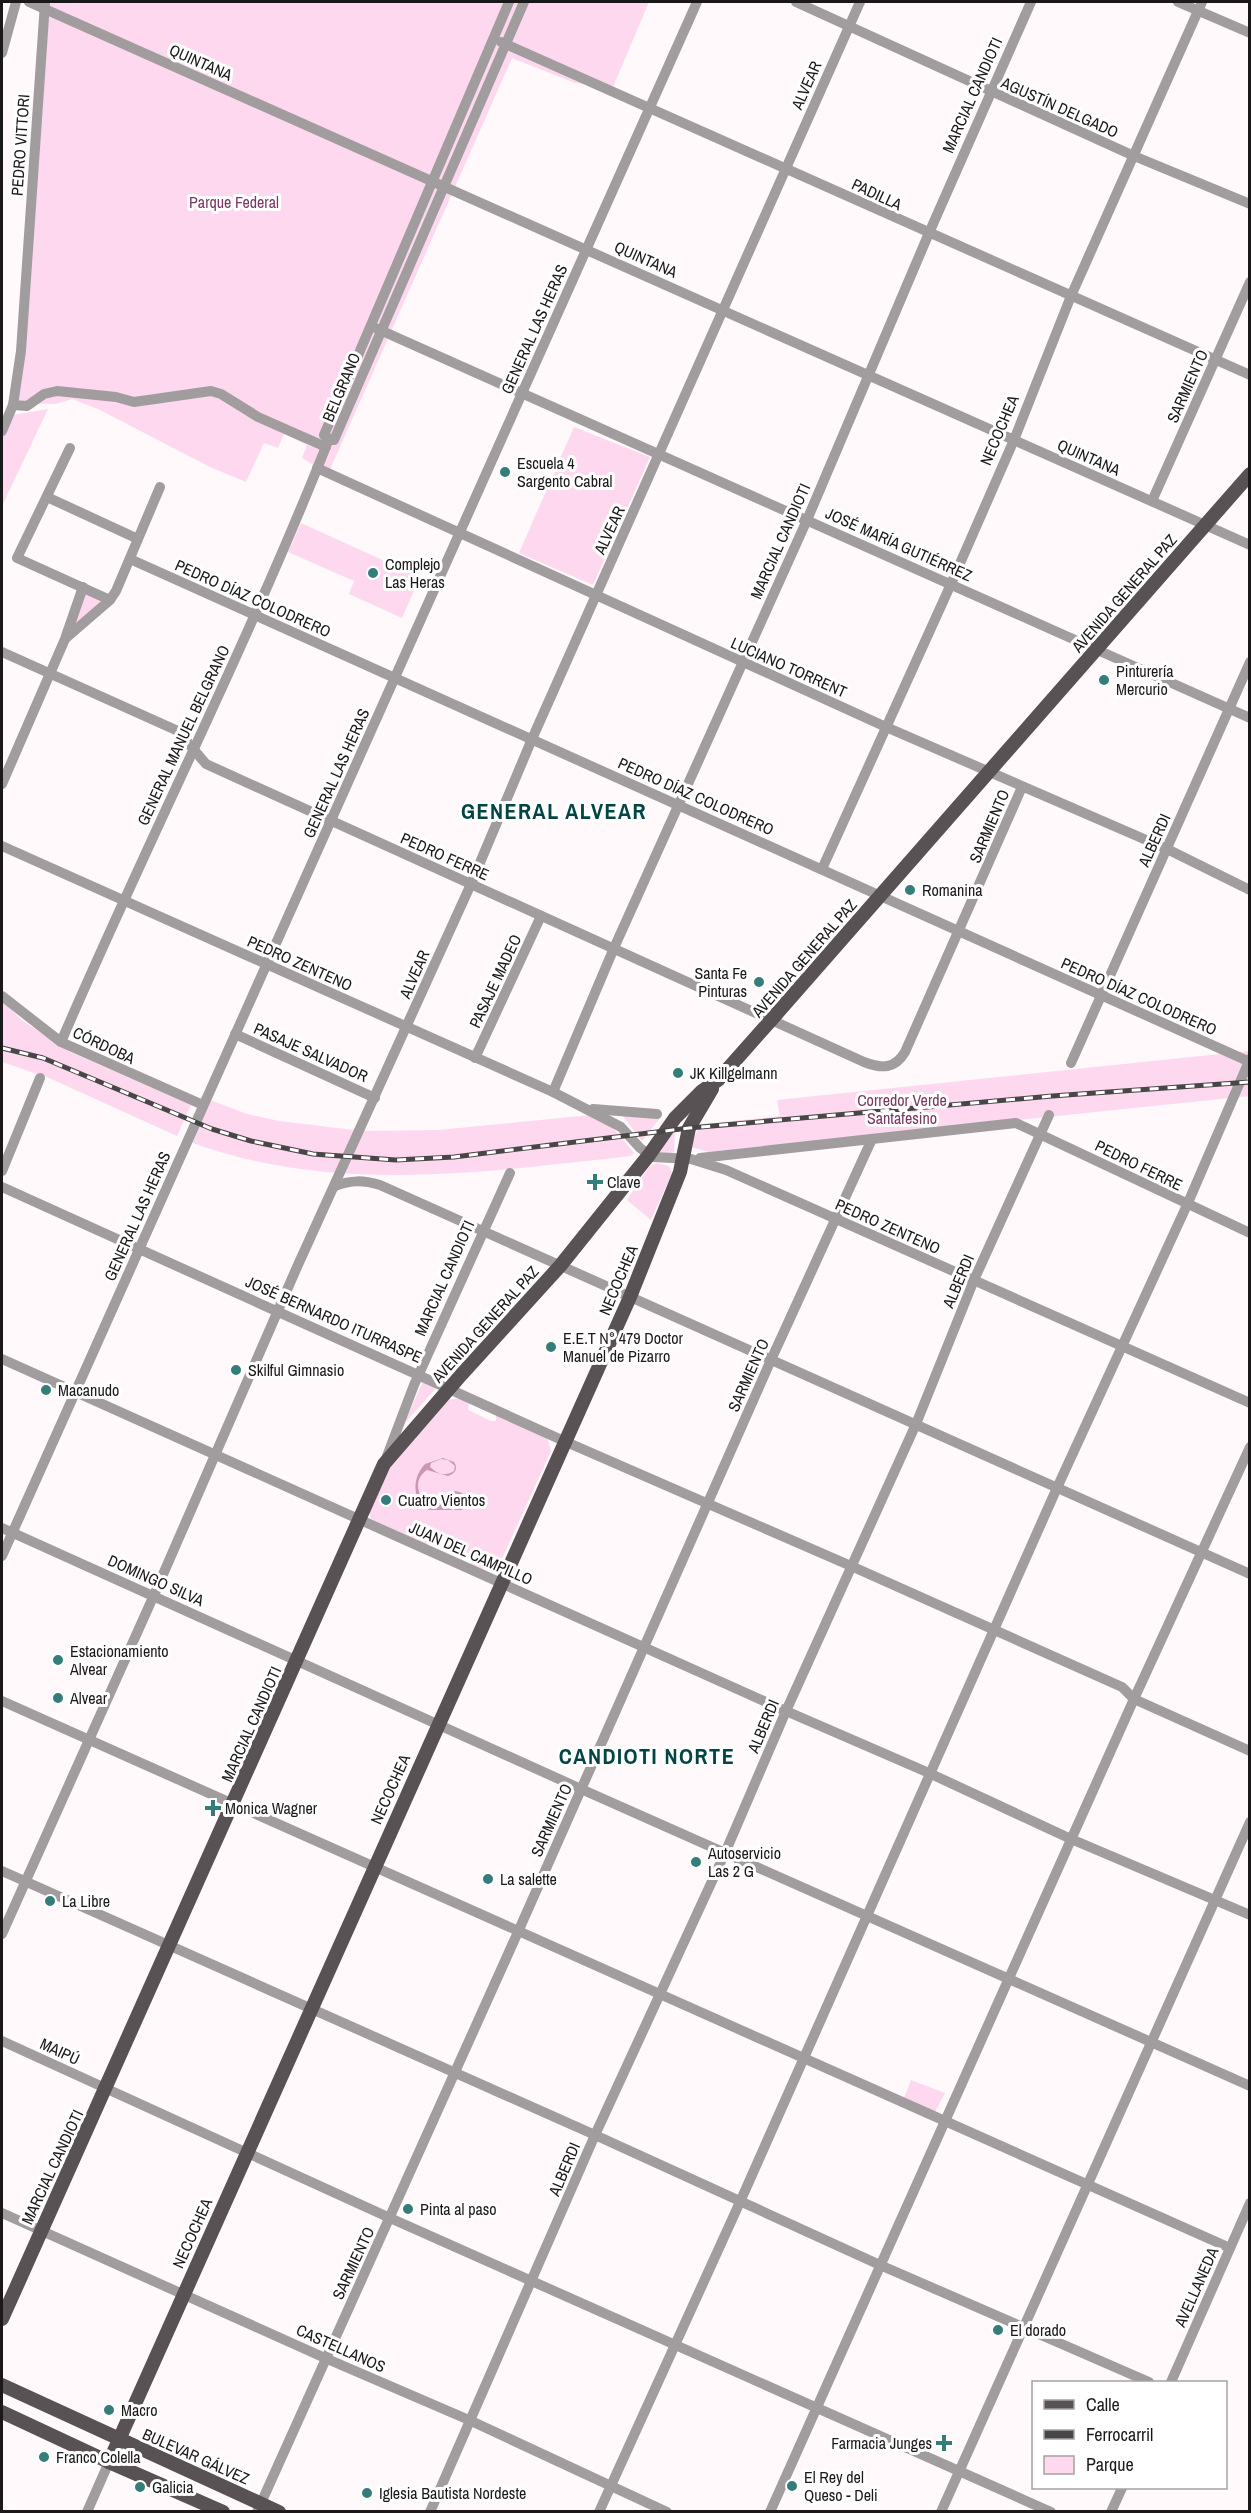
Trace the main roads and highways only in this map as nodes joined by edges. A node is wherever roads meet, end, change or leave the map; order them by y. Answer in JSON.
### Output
{"nodes":[{"id":1,"x":1250,"y":474,"type":"edge"},
{"id":2,"x":718,"y":1080,"type":"junction"},
{"id":3,"x":384,"y":1464,"type":"joint"},
{"id":4,"x":2,"y":2319,"type":"edge"},
{"id":5,"x":2,"y":2385,"type":"edge"},
{"id":6,"x":2,"y":2412,"type":"edge"},
{"id":7,"x":119,"y":2440,"type":"junction"},
{"id":8,"x":109,"y":2462,"type":"junction"},
{"id":9,"x":259,"y":2507,"type":"edge"},
{"id":10,"x":223,"y":2511,"type":"edge"},
{"id":11,"x":279,"y":2511,"type":"edge"}],
"edges":[{"from":1,"to":2,"type":"main road","name":"AVENIDA GENERAL PAZ"},
{"from":2,"to":3,"type":"main road","name":"AVENIDA GENERAL PAZ"},
{"from":2,"to":7,"type":"main road","name":"NECOCHEA"},
{"from":3,"to":4,"type":"main road","name":"MARCIAL CANDIOTI"},
{"from":5,"to":7,"type":"main road","name":"BULEVAR GÁLVEZ"},
{"from":6,"to":8,"type":"main road"},
{"from":7,"to":8,"type":"main road","name":"NECOCHEA"},
{"from":7,"to":9,"type":"main road","name":"BULEVAR GÁLVEZ"},
{"from":8,"to":10,"type":"main road"},
{"from":9,"to":11,"type":"main road","name":"BULEVAR GÁLVEZ"}]}
